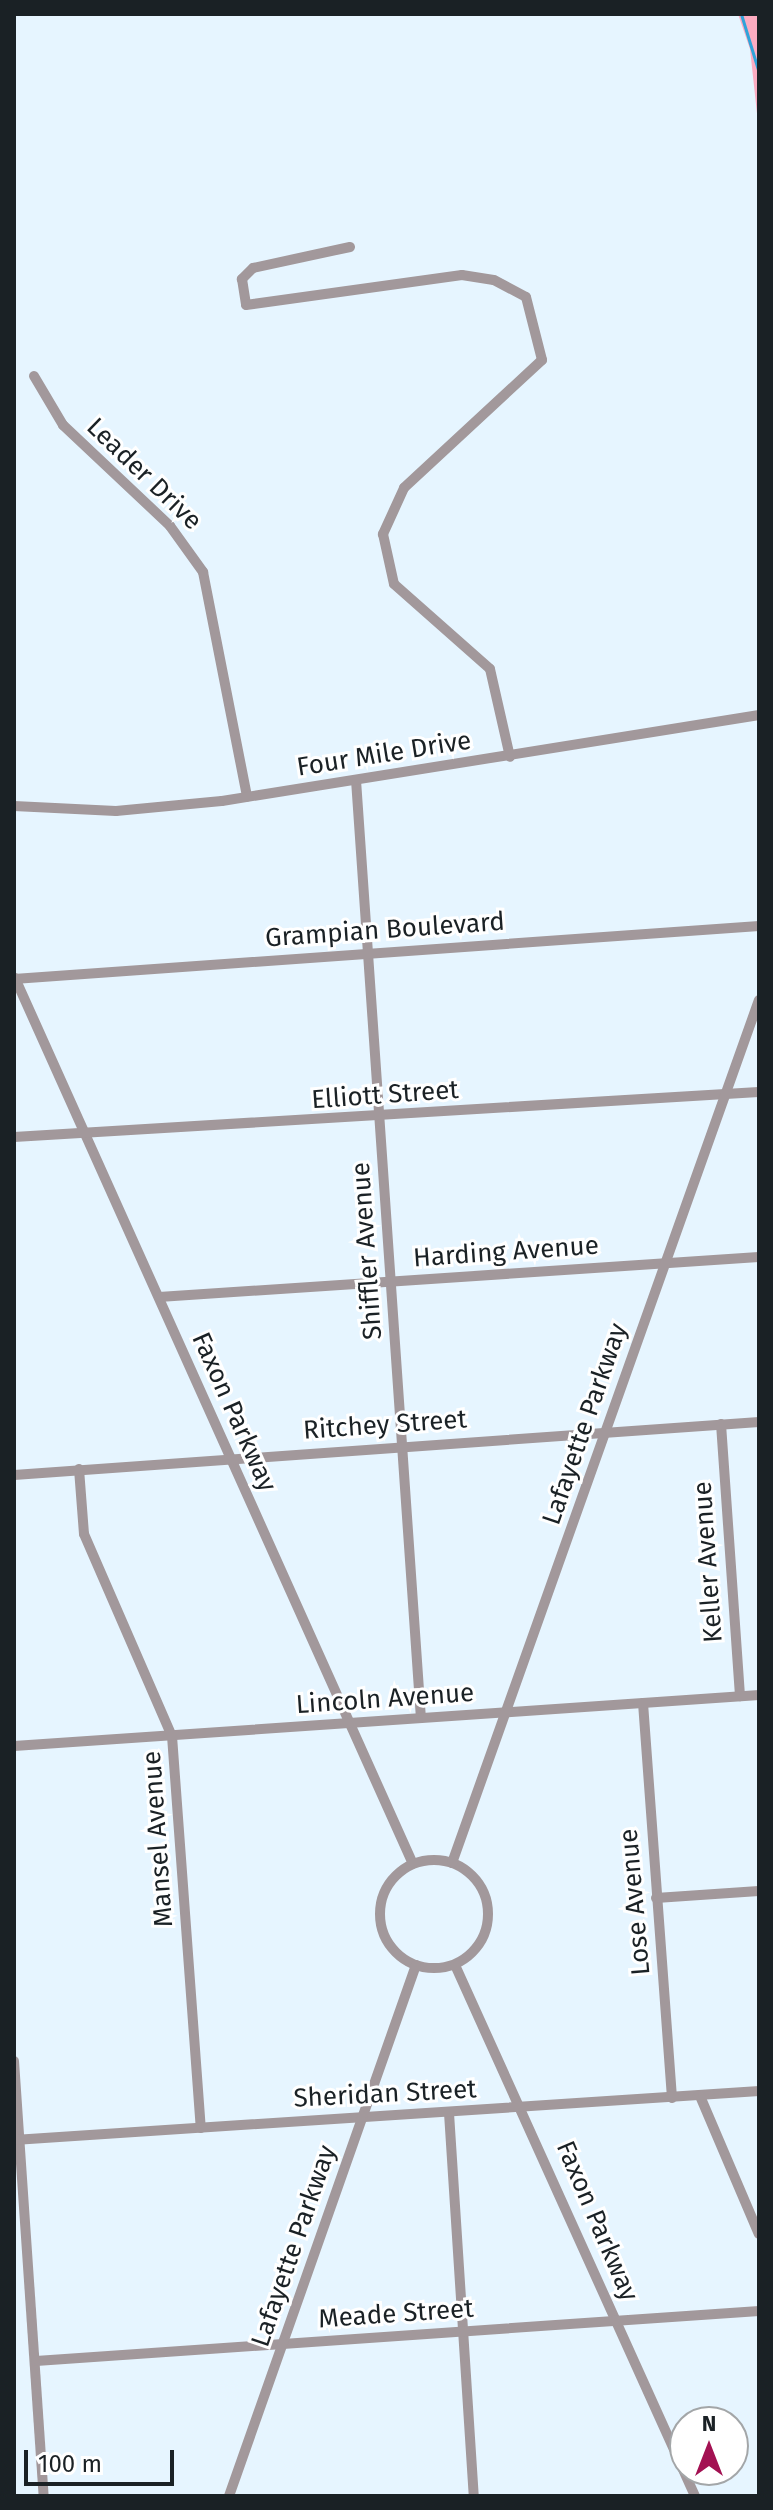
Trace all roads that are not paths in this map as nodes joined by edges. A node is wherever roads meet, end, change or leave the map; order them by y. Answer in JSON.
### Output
{"nodes":[{"id":1,"x":350,"y":247,"type":"dead end"},
{"id":2,"x":34,"y":376,"type":"dead end"},
{"id":3,"x":759,"y":715,"type":"edge"},
{"id":4,"x":510,"y":757,"type":"junction"},
{"id":5,"x":356,"y":780,"type":"junction"},
{"id":6,"x":247,"y":797,"type":"junction"},
{"id":7,"x":14,"y":806,"type":"edge"},
{"id":8,"x":759,"y":926,"type":"edge"},
{"id":9,"x":368,"y":953,"type":"junction"},
{"id":10,"x":15,"y":978,"type":"edge"},
{"id":11,"x":759,"y":1000,"type":"edge"},
{"id":12,"x":759,"y":1092,"type":"edge"},
{"id":13,"x":726,"y":1094,"type":"junction"},
{"id":14,"x":380,"y":1117,"type":"junction"},
{"id":15,"x":14,"y":1137,"type":"edge"},
{"id":16,"x":87,"y":1138,"type":"junction"},
{"id":17,"x":759,"y":1257,"type":"edge"},
{"id":18,"x":665,"y":1263,"type":"junction"},
{"id":19,"x":392,"y":1282,"type":"junction"},
{"id":20,"x":159,"y":1297,"type":"junction"},
{"id":21,"x":759,"y":1422,"type":"edge"},
{"id":22,"x":721,"y":1424,"type":"junction"},
{"id":23,"x":605,"y":1432,"type":"junction"},
{"id":24,"x":403,"y":1446,"type":"junction"},
{"id":25,"x":230,"y":1458,"type":"junction"},
{"id":26,"x":79,"y":1469,"type":"junction"},
{"id":27,"x":14,"y":1475,"type":"edge"},
{"id":28,"x":759,"y":1695,"type":"edge"},
{"id":29,"x":740,"y":1696,"type":"junction"},
{"id":30,"x":643,"y":1703,"type":"junction"},
{"id":31,"x":507,"y":1712,"type":"junction"},
{"id":32,"x":421,"y":1718,"type":"junction"},
{"id":33,"x":349,"y":1724,"type":"junction"},
{"id":34,"x":172,"y":1736,"type":"junction"},
{"id":35,"x":14,"y":1746,"type":"edge"},
{"id":36,"x":452,"y":1863,"type":"junction"},
{"id":37,"x":413,"y":1864,"type":"junction"},
{"id":38,"x":759,"y":1891,"type":"edge"},
{"id":39,"x":656,"y":1898,"type":"junction"},
{"id":40,"x":416,"y":1965,"type":"junction"},
{"id":41,"x":455,"y":1965,"type":"junction"},
{"id":42,"x":14,"y":2061,"type":"edge"},
{"id":43,"x":759,"y":2091,"type":"edge"},
{"id":44,"x":700,"y":2096,"type":"junction"},
{"id":45,"x":672,"y":2098,"type":"junction"},
{"id":46,"x":523,"y":2108,"type":"junction"},
{"id":47,"x":449,"y":2113,"type":"junction"},
{"id":48,"x":363,"y":2117,"type":"junction"},
{"id":49,"x":201,"y":2128,"type":"junction"},
{"id":50,"x":17,"y":2140,"type":"edge"},
{"id":51,"x":759,"y":2234,"type":"edge"},
{"id":52,"x":759,"y":2311,"type":"edge"},
{"id":53,"x":615,"y":2320,"type":"junction"},
{"id":54,"x":463,"y":2330,"type":"junction"},
{"id":55,"x":283,"y":2344,"type":"junction"},
{"id":56,"x":36,"y":2361,"type":"junction"},
{"id":57,"x":44,"y":2496,"type":"edge"},
{"id":58,"x":229,"y":2496,"type":"edge"},
{"id":59,"x":474,"y":2496,"type":"edge"},
{"id":60,"x":695,"y":2496,"type":"edge"}],
"edges":[{"from":1,"to":4,"type":"street"},
{"from":2,"to":6,"type":"street","name":"Leader Drive"},
{"from":3,"to":4,"type":"street","name":"Four Mile Drive"},
{"from":4,"to":5,"type":"street","name":"Four Mile Drive"},
{"from":5,"to":6,"type":"street","name":"Four Mile Drive"},
{"from":5,"to":9,"type":"street","name":"Shiffler Avenue"},
{"from":6,"to":7,"type":"street","name":"Four Mile Drive"},
{"from":8,"to":9,"type":"street","name":"Grampian Boulevard"},
{"from":9,"to":10,"type":"street","name":"Grampian Boulevard"},
{"from":9,"to":14,"type":"street","name":"Shiffler Avenue"},
{"from":10,"to":16,"type":"street","name":"Faxon Parkway"},
{"from":11,"to":13,"type":"street","name":"Lafayette Parkway"},
{"from":12,"to":13,"type":"street","name":"Elliott Street"},
{"from":13,"to":14,"type":"street","name":"Elliott Street"},
{"from":13,"to":18,"type":"street","name":"Lafayette Parkway"},
{"from":14,"to":16,"type":"street","name":"Elliott Street"},
{"from":14,"to":19,"type":"street","name":"Shiffler Avenue"},
{"from":15,"to":16,"type":"street","name":"Elliott Street"},
{"from":16,"to":20,"type":"street","name":"Faxon Parkway"},
{"from":17,"to":18,"type":"street","name":"Harding Avenue"},
{"from":18,"to":19,"type":"street","name":"Harding Avenue"},
{"from":18,"to":23,"type":"street","name":"Lafayette Parkway"},
{"from":19,"to":20,"type":"street","name":"Harding Avenue"},
{"from":19,"to":24,"type":"street","name":"Shiffler Avenue"},
{"from":20,"to":25,"type":"street","name":"Faxon Parkway"},
{"from":21,"to":22,"type":"street","name":"Ritchey Street"},
{"from":22,"to":23,"type":"street","name":"Ritchey Street"},
{"from":22,"to":29,"type":"street","name":"Keller Avenue"},
{"from":23,"to":24,"type":"street","name":"Ritchey Street"},
{"from":23,"to":31,"type":"street","name":"Lafayette Parkway"},
{"from":24,"to":25,"type":"street","name":"Ritchey Street"},
{"from":24,"to":32,"type":"street","name":"Shiffler Avenue"},
{"from":25,"to":26,"type":"street","name":"Ritchey Street"},
{"from":25,"to":33,"type":"street","name":"Faxon Parkway"},
{"from":26,"to":27,"type":"street","name":"Ritchey Street"},
{"from":26,"to":34,"type":"street","name":"Mansel Avenue"},
{"from":28,"to":29,"type":"street","name":"Lincoln Avenue"},
{"from":29,"to":30,"type":"street","name":"Lincoln Avenue"},
{"from":30,"to":31,"type":"street","name":"Lincoln Avenue"},
{"from":30,"to":39,"type":"street","name":"Lose Avenue"},
{"from":31,"to":32,"type":"street","name":"Lincoln Avenue"},
{"from":31,"to":36,"type":"street","name":"Lafayette Parkway"},
{"from":32,"to":33,"type":"street","name":"Lincoln Avenue"},
{"from":33,"to":34,"type":"street","name":"Lincoln Avenue"},
{"from":33,"to":37,"type":"street","name":"Faxon Parkway"},
{"from":34,"to":35,"type":"street","name":"Lincoln Avenue"},
{"from":34,"to":49,"type":"street","name":"Mansel Avenue"},
{"from":36,"to":37,"type":"street"},
{"from":36,"to":41,"type":"street"},
{"from":37,"to":40,"type":"street"},
{"from":38,"to":39,"type":"street"},
{"from":39,"to":45,"type":"street","name":"Lose Avenue"},
{"from":40,"to":41,"type":"street"},
{"from":40,"to":48,"type":"street","name":"Lafayette Parkway"},
{"from":41,"to":46,"type":"street","name":"Faxon Parkway"},
{"from":42,"to":50,"type":"street"},
{"from":43,"to":44,"type":"street","name":"Sheridan Street"},
{"from":44,"to":45,"type":"street","name":"Sheridan Street"},
{"from":44,"to":51,"type":"street"},
{"from":45,"to":46,"type":"street","name":"Sheridan Street"},
{"from":46,"to":47,"type":"street","name":"Sheridan Street"},
{"from":46,"to":53,"type":"street","name":"Faxon Parkway"},
{"from":47,"to":48,"type":"street","name":"Sheridan Street"},
{"from":47,"to":54,"type":"street"},
{"from":48,"to":49,"type":"street","name":"Sheridan Street"},
{"from":48,"to":55,"type":"street","name":"Lafayette Parkway"},
{"from":49,"to":50,"type":"street","name":"Sheridan Street"},
{"from":50,"to":56,"type":"street"},
{"from":52,"to":53,"type":"street","name":"Meade Street"},
{"from":53,"to":54,"type":"street","name":"Meade Street"},
{"from":53,"to":60,"type":"street","name":"Faxon Parkway"},
{"from":54,"to":55,"type":"street","name":"Meade Street"},
{"from":54,"to":59,"type":"street"},
{"from":55,"to":56,"type":"street","name":"Meade Street"},
{"from":55,"to":58,"type":"street","name":"Lafayette Parkway"},
{"from":56,"to":57,"type":"street"}]}
